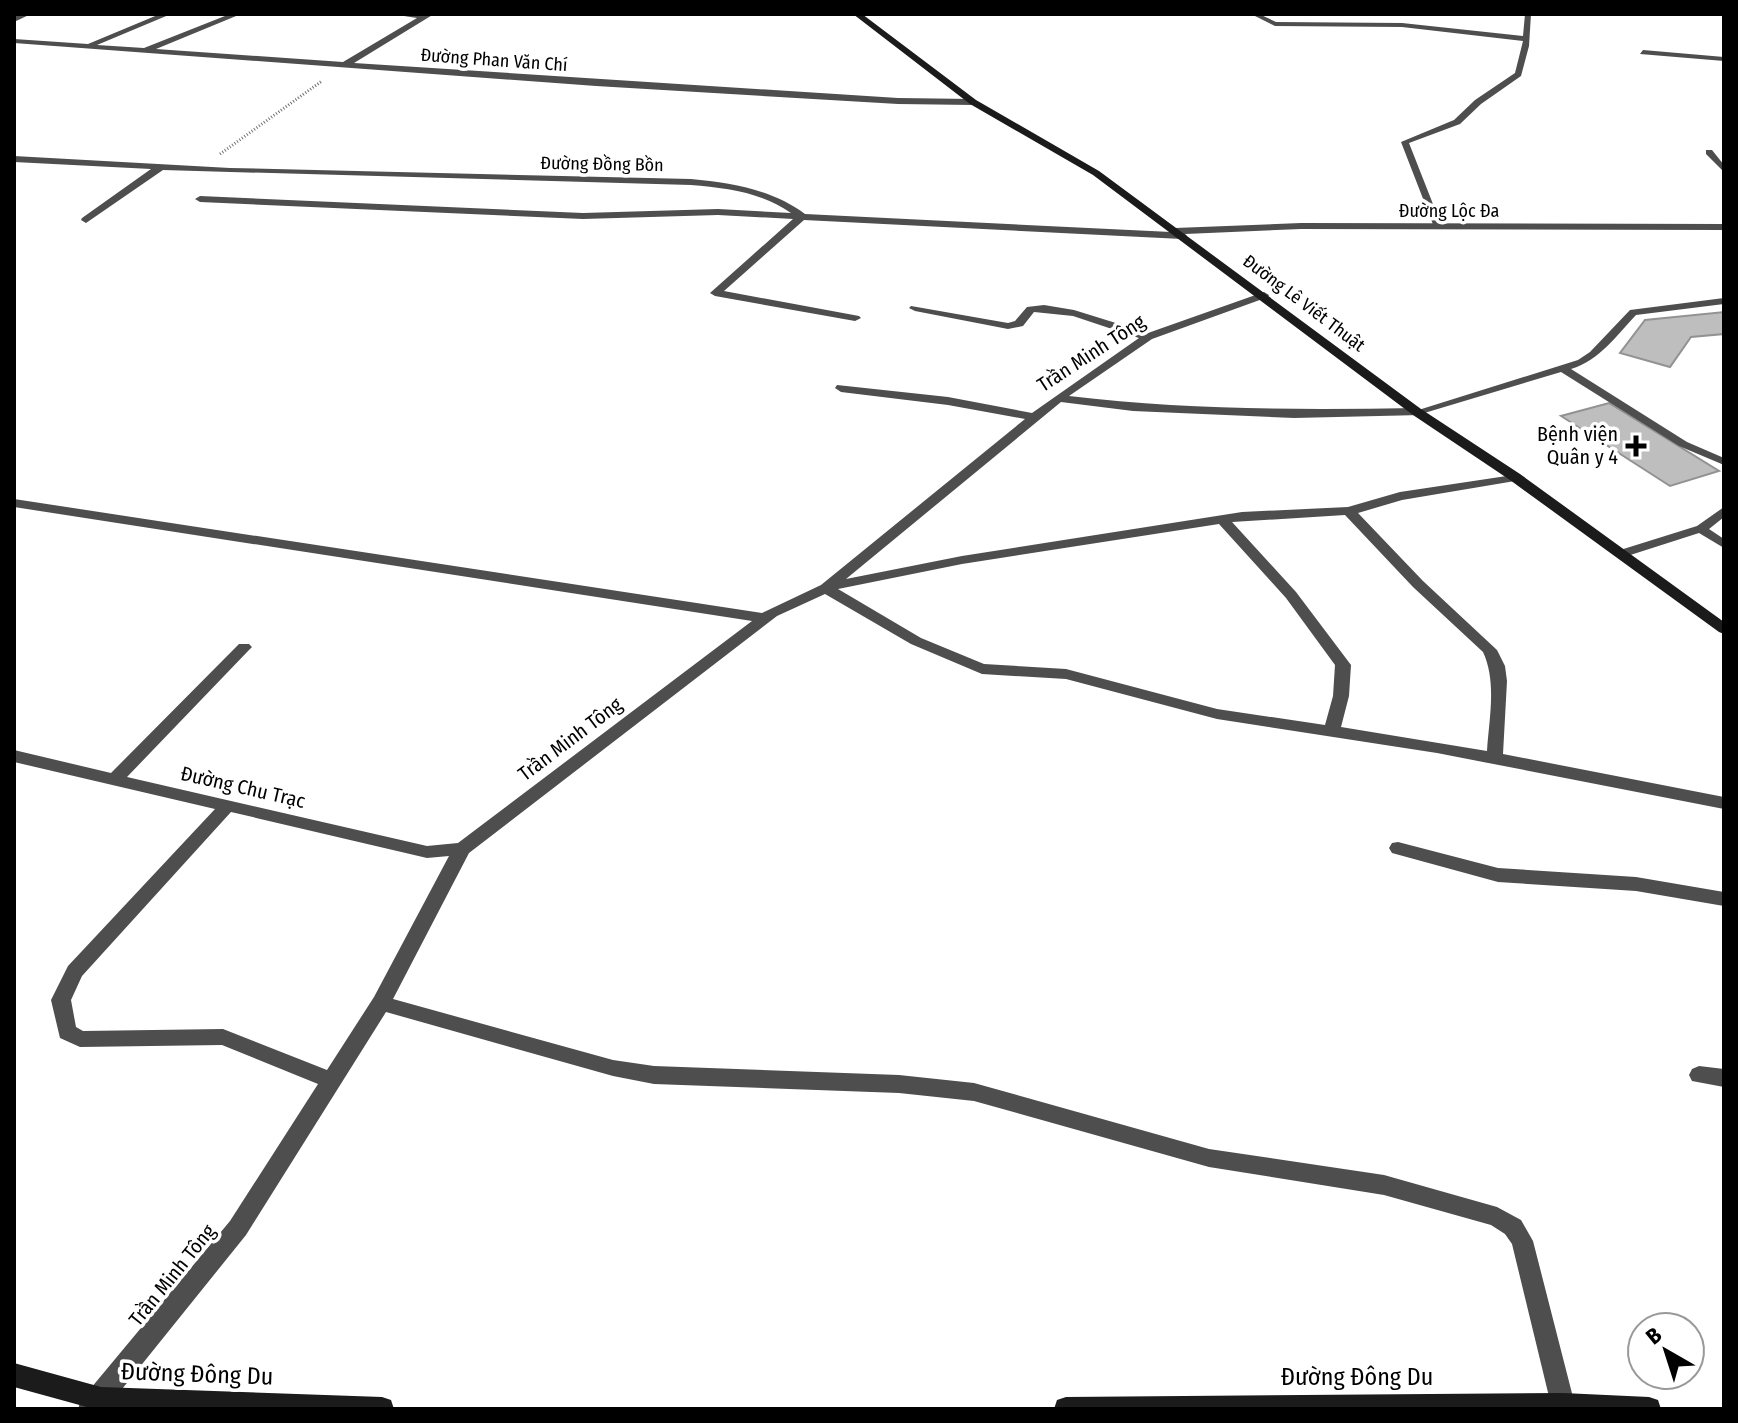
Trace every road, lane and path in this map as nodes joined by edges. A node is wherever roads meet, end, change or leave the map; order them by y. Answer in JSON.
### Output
{"nodes":[{"id":1,"x":27,"y":14,"type":"edge"},
{"id":2,"x":167,"y":14,"type":"edge"},
{"id":3,"x":237,"y":14,"type":"edge"},
{"id":4,"x":395,"y":14,"type":"edge"},
{"id":5,"x":857,"y":14,"type":"edge"},
{"id":6,"x":1254,"y":14,"type":"edge"},
{"id":7,"x":1528,"y":14,"type":"edge"},
{"id":8,"x":428,"y":15,"type":"edge"},
{"id":9,"x":14,"y":20,"type":"edge"},
{"id":10,"x":1527,"y":39,"type":"junction"},
{"id":11,"x":14,"y":41,"type":"edge"},
{"id":12,"x":87,"y":46,"type":"junction"},
{"id":13,"x":141,"y":52,"type":"junction"},
{"id":14,"x":1643,"y":52,"type":"dead end"},
{"id":15,"x":1724,"y":59,"type":"edge"},
{"id":16,"x":343,"y":66,"type":"junction"},
{"id":17,"x":973,"y":102,"type":"junction"},
{"id":18,"x":1709,"y":152,"type":"dead end"},
{"id":19,"x":14,"y":159,"type":"edge"},
{"id":20,"x":161,"y":167,"type":"junction"},
{"id":21,"x":199,"y":168,"type":"junction"},
{"id":22,"x":1724,"y":170,"type":"edge"},
{"id":23,"x":200,"y":199,"type":"dead end"},
{"id":24,"x":802,"y":217,"type":"junction"},
{"id":25,"x":86,"y":220,"type":"dead end"},
{"id":26,"x":1438,"y":227,"type":"junction"},
{"id":27,"x":1724,"y":227,"type":"edge"},
{"id":28,"x":1178,"y":233,"type":"junction"},
{"id":29,"x":1264,"y":295,"type":"junction"},
{"id":30,"x":1724,"y":301,"type":"edge"},
{"id":31,"x":915,"y":308,"type":"dead end"},
{"id":32,"x":855,"y":318,"type":"dead end"},
{"id":33,"x":1148,"y":337,"type":"junction"},
{"id":34,"x":1564,"y":369,"type":"junction"},
{"id":35,"x":841,"y":388,"type":"dead end"},
{"id":36,"x":1058,"y":398,"type":"junction"},
{"id":37,"x":1417,"y":412,"type":"junction"},
{"id":38,"x":1034,"y":417,"type":"junction"},
{"id":39,"x":1724,"y":462,"type":"edge"},
{"id":40,"x":1515,"y":477,"type":"junction"},
{"id":41,"x":14,"y":503,"type":"edge"},
{"id":42,"x":1349,"y":511,"type":"junction"},
{"id":43,"x":1724,"y":511,"type":"edge"},
{"id":44,"x":1223,"y":520,"type":"junction"},
{"id":45,"x":1701,"y":529,"type":"junction"},
{"id":46,"x":1724,"y":544,"type":"edge"},
{"id":47,"x":1621,"y":554,"type":"junction"},
{"id":48,"x":826,"y":588,"type":"junction"},
{"id":49,"x":765,"y":618,"type":"junction"},
{"id":50,"x":1724,"y":629,"type":"edge"},
{"id":51,"x":244,"y":647,"type":"dead end"},
{"id":52,"x":1332,"y":731,"type":"junction"},
{"id":53,"x":14,"y":756,"type":"edge"},
{"id":54,"x":1495,"y":758,"type":"junction"},
{"id":55,"x":115,"y":779,"type":"junction"},
{"id":56,"x":1724,"y":803,"type":"edge"},
{"id":57,"x":227,"y":806,"type":"junction"},
{"id":58,"x":1398,"y":848,"type":"dead end"},
{"id":59,"x":462,"y":849,"type":"junction"},
{"id":60,"x":1724,"y":899,"type":"edge"},
{"id":61,"x":381,"y":1003,"type":"junction"},
{"id":62,"x":1699,"y":1075,"type":"dead end"},
{"id":63,"x":1724,"y":1078,"type":"edge"},
{"id":64,"x":330,"y":1080,"type":"junction"},
{"id":65,"x":14,"y":1375,"type":"edge"},
{"id":66,"x":96,"y":1404,"type":"edge"},
{"id":67,"x":1563,"y":1405,"type":"junction"},
{"id":68,"x":1306,"y":1407,"type":"edge"},
{"id":69,"x":382,"y":1409,"type":"edge"},
{"id":70,"x":1066,"y":1409,"type":"edge"},
{"id":71,"x":1649,"y":1409,"type":"edge"}],
"edges":[{"from":1,"to":9,"type":"street"},
{"from":2,"to":12,"type":"street"},
{"from":3,"to":13,"type":"street"},
{"from":4,"to":8,"type":"street"},
{"from":5,"to":17,"type":"main road","name":"Đường Lê Viết Thuật"},
{"from":6,"to":10,"type":"lane"},
{"from":7,"to":10,"type":"lane"},
{"from":8,"to":16,"type":"street"},
{"from":10,"to":26,"type":"lane"},
{"from":11,"to":12,"type":"street","name":"Đường Phan Văn Chí"},
{"from":12,"to":13,"type":"street","name":"Đường Phan Văn Chí"},
{"from":13,"to":16,"type":"street","name":"Đường Phan Văn Chí"},
{"from":14,"to":15,"type":"street"},
{"from":16,"to":17,"type":"street","name":"Đường Phan Văn Chí"},
{"from":16,"to":21,"type":"path"},
{"from":17,"to":28,"type":"main road","name":"Đường Lê Viết Thuật"},
{"from":18,"to":22,"type":"lane"},
{"from":19,"to":20,"type":"street","name":"Đường Đồng Bồn"},
{"from":20,"to":21,"type":"street","name":"Đường Đồng Bồn"},
{"from":20,"to":25,"type":"street"},
{"from":21,"to":24,"type":"street","name":"Đường Đồng Bồn"},
{"from":23,"to":24,"type":"street"},
{"from":24,"to":28,"type":"street","name":"Đường Đồng Bồn"},
{"from":24,"to":32,"type":"street"},
{"from":26,"to":27,"type":"street","name":"Đường Lộc Đa"},
{"from":26,"to":28,"type":"street","name":"Đường Lộc Đa"},
{"from":28,"to":29,"type":"main road","name":"Đường Lê Viết Thuật"},
{"from":29,"to":33,"type":"street","name":"Trần Minh Tông"},
{"from":29,"to":37,"type":"main road","name":"Đường Lê Viết Thuật"},
{"from":30,"to":34,"type":"lane"},
{"from":31,"to":33,"type":"street"},
{"from":33,"to":36,"type":"street","name":"Trần Minh Tông"},
{"from":34,"to":37,"type":"lane"},
{"from":34,"to":39,"type":"lane"},
{"from":35,"to":38,"type":"street"},
{"from":36,"to":37,"type":"street"},
{"from":36,"to":38,"type":"street","name":"Trần Minh Tông"},
{"from":37,"to":40,"type":"main road","name":"Đường Lê Viết Thuật"},
{"from":38,"to":48,"type":"street","name":"Trần Minh Tông"},
{"from":40,"to":42,"type":"street"},
{"from":40,"to":47,"type":"main road","name":"Đường Lê Viết Thuật"},
{"from":41,"to":49,"type":"street"},
{"from":42,"to":44,"type":"street"},
{"from":42,"to":54,"type":"street"},
{"from":43,"to":45,"type":"lane"},
{"from":44,"to":48,"type":"street"},
{"from":44,"to":52,"type":"street"},
{"from":45,"to":46,"type":"lane"},
{"from":45,"to":47,"type":"lane"},
{"from":47,"to":50,"type":"main road","name":"Đường Lê Viết Thuật"},
{"from":48,"to":49,"type":"street","name":"Trần Minh Tông"},
{"from":48,"to":52,"type":"street"},
{"from":49,"to":59,"type":"street","name":"Trần Minh Tông"},
{"from":51,"to":55,"type":"street"},
{"from":52,"to":54,"type":"street"},
{"from":53,"to":55,"type":"street","name":"Đường Chu Trạc"},
{"from":54,"to":56,"type":"street"},
{"from":55,"to":57,"type":"street","name":"Đường Chu Trạc"},
{"from":57,"to":59,"type":"street","name":"Đường Chu Trạc"},
{"from":57,"to":64,"type":"street"},
{"from":58,"to":60,"type":"street"},
{"from":59,"to":61,"type":"street","name":"Trần Minh Tông"},
{"from":61,"to":64,"type":"street","name":"Trần Minh Tông"},
{"from":61,"to":67,"type":"street"},
{"from":62,"to":63,"type":"street"},
{"from":64,"to":66,"type":"street","name":"Trần Minh Tông"},
{"from":65,"to":66,"type":"main road","name":"Đường Đông Du"},
{"from":66,"to":69,"type":"main road","name":"Đường Đông Du"},
{"from":67,"to":68,"type":"main road","name":"Đường Đông Du"},
{"from":67,"to":71,"type":"main road","name":"Đường Đông Du"},
{"from":68,"to":70,"type":"main road","name":"Đường Đông Du"}]}
